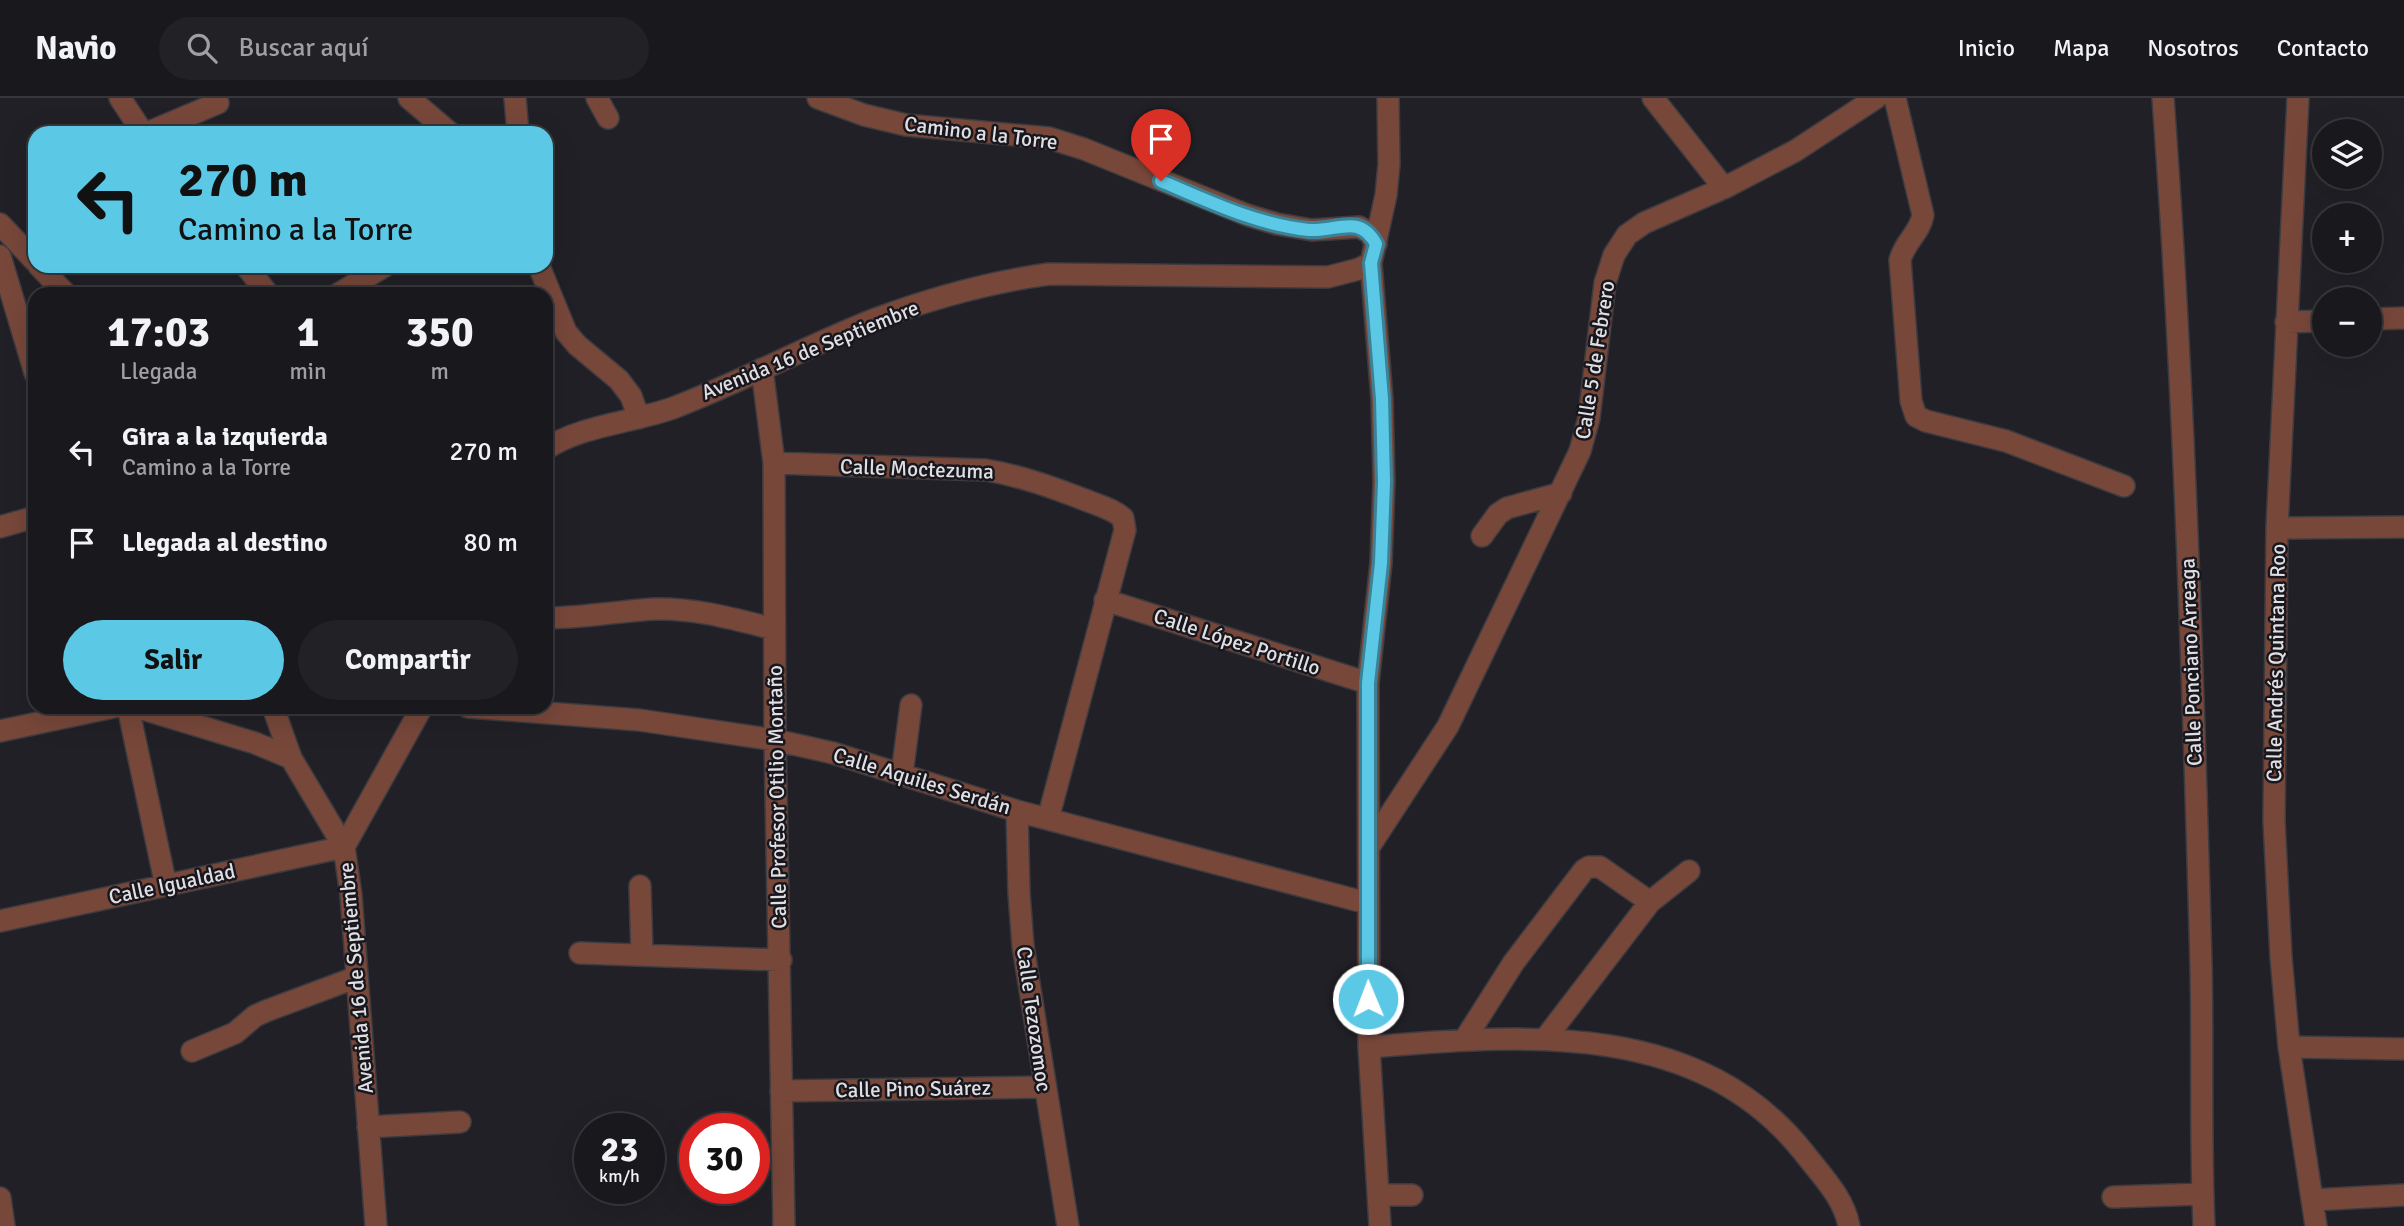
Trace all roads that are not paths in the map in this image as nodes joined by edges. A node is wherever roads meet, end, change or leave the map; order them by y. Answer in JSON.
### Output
{"nodes":[{"id":1,"x":120,"y":98,"type":"edge"},
{"id":2,"x":409,"y":98,"type":"edge"},
{"id":3,"x":597,"y":98,"type":"edge"},
{"id":4,"x":818,"y":98,"type":"edge"},
{"id":5,"x":1388,"y":98,"type":"edge"},
{"id":6,"x":1653,"y":98,"type":"edge"},
{"id":7,"x":1876,"y":98,"type":"edge"},
{"id":8,"x":1895,"y":98,"type":"edge"},
{"id":9,"x":2163,"y":98,"type":"edge"},
{"id":10,"x":2298,"y":98,"type":"edge"},
{"id":11,"x":517,"y":99,"type":"edge"},
{"id":12,"x":218,"y":103,"type":"dead end"},
{"id":13,"x":608,"y":118,"type":"dead end"},
{"id":14,"x":140,"y":126,"type":"edge"},
{"id":15,"x":162,"y":126,"type":"edge"},
{"id":16,"x":442,"y":126,"type":"edge"},
{"id":17,"x":519,"y":126,"type":"edge"},
{"id":18,"x":1724,"y":188,"type":"junction"},
{"id":19,"x":0,"y":224,"type":"edge"},
{"id":20,"x":1374,"y":253,"type":"junction"},
{"id":21,"x":28,"y":254,"type":"edge"},
{"id":22,"x":0,"y":256,"type":"edge"},
{"id":23,"x":46,"y":273,"type":"edge"},
{"id":24,"x":252,"y":273,"type":"edge"},
{"id":25,"x":373,"y":273,"type":"edge"},
{"id":26,"x":59,"y":287,"type":"edge"},
{"id":27,"x":262,"y":287,"type":"edge"},
{"id":28,"x":350,"y":287,"type":"edge"},
{"id":29,"x":553,"y":300,"type":"edge"},
{"id":30,"x":2404,"y":318,"type":"edge"},
{"id":31,"x":2382,"y":319,"type":"edge"},
{"id":32,"x":2312,"y":321,"type":"edge"},
{"id":33,"x":2286,"y":322,"type":"junction"},
{"id":34,"x":28,"y":350,"type":"edge"},
{"id":35,"x":762,"y":369,"type":"junction"},
{"id":36,"x":639,"y":418,"type":"junction"},
{"id":37,"x":553,"y":445,"type":"edge"},
{"id":38,"x":774,"y":463,"type":"junction"},
{"id":39,"x":2124,"y":486,"type":"dead end"},
{"id":40,"x":1561,"y":493,"type":"junction"},
{"id":41,"x":28,"y":519,"type":"edge"},
{"id":42,"x":0,"y":527,"type":"edge"},
{"id":43,"x":2404,"y":527,"type":"edge"},
{"id":44,"x":2277,"y":528,"type":"junction"},
{"id":45,"x":1482,"y":536,"type":"dead end"},
{"id":46,"x":1105,"y":600,"type":"junction"},
{"id":47,"x":553,"y":617,"type":"edge"},
{"id":48,"x":774,"y":629,"type":"junction"},
{"id":49,"x":1368,"y":683,"type":"junction"},
{"id":50,"x":911,"y":705,"type":"dead end"},
{"id":51,"x":553,"y":713,"type":"edge"},
{"id":52,"x":81,"y":714,"type":"edge"},
{"id":53,"x":129,"y":714,"type":"edge"},
{"id":54,"x":159,"y":714,"type":"edge"},
{"id":55,"x":275,"y":714,"type":"edge"},
{"id":56,"x":418,"y":714,"type":"edge"},
{"id":57,"x":0,"y":731,"type":"edge"},
{"id":58,"x":775,"y":740,"type":"junction"},
{"id":59,"x":291,"y":758,"type":"junction"},
{"id":60,"x":902,"y":774,"type":"junction"},
{"id":61,"x":1017,"y":811,"type":"junction"},
{"id":62,"x":1048,"y":819,"type":"junction"},
{"id":63,"x":1369,"y":846,"type":"junction"},
{"id":64,"x":344,"y":847,"type":"junction"},
{"id":65,"x":1689,"y":872,"type":"dead end"},
{"id":66,"x":166,"y":886,"type":"junction"},
{"id":67,"x":640,"y":887,"type":"dead end"},
{"id":68,"x":1650,"y":902,"type":"junction"},
{"id":69,"x":1367,"y":903,"type":"junction"},
{"id":70,"x":0,"y":921,"type":"edge"},
{"id":71,"x":580,"y":953,"type":"dead end"},
{"id":72,"x":642,"y":955,"type":"junction"},
{"id":73,"x":781,"y":960,"type":"junction"},
{"id":74,"x":357,"y":977,"type":"junction"},
{"id":75,"x":1465,"y":1039,"type":"junction"},
{"id":76,"x":1545,"y":1039,"type":"junction"},
{"id":77,"x":1369,"y":1047,"type":"junction"},
{"id":78,"x":2289,"y":1047,"type":"junction"},
{"id":79,"x":2404,"y":1048,"type":"edge"},
{"id":80,"x":192,"y":1051,"type":"dead end"},
{"id":81,"x":1044,"y":1087,"type":"junction"},
{"id":82,"x":781,"y":1091,"type":"junction"},
{"id":83,"x":460,"y":1122,"type":"dead end"},
{"id":84,"x":368,"y":1127,"type":"junction"},
{"id":85,"x":2203,"y":1194,"type":"junction"},
{"id":86,"x":1379,"y":1195,"type":"junction"},
{"id":87,"x":1412,"y":1195,"type":"dead end"},
{"id":88,"x":2404,"y":1195,"type":"edge"},
{"id":89,"x":2113,"y":1197,"type":"dead end"},
{"id":90,"x":0,"y":1198,"type":"edge"},
{"id":91,"x":2313,"y":1200,"type":"junction"},
{"id":92,"x":1848,"y":1221,"type":"edge"},
{"id":93,"x":4,"y":1226,"type":"edge"},
{"id":94,"x":376,"y":1226,"type":"edge"},
{"id":95,"x":784,"y":1226,"type":"edge"},
{"id":96,"x":1068,"y":1226,"type":"edge"},
{"id":97,"x":1380,"y":1226,"type":"edge"},
{"id":98,"x":2204,"y":1226,"type":"edge"},
{"id":99,"x":2316,"y":1226,"type":"edge"}],
"edges":[{"from":1,"to":14,"type":"street"},
{"from":2,"to":16,"type":"street"},
{"from":3,"to":13,"type":"street"},
{"from":4,"to":20,"type":"street","name":"Camino a la Torre"},
{"from":5,"to":20,"type":"street"},
{"from":6,"to":18,"type":"street"},
{"from":7,"to":18,"type":"street","name":"Calle 5 de Febrero"},
{"from":8,"to":39,"type":"street"},
{"from":9,"to":85,"type":"street","name":"Calle Ponciano Arreaga"},
{"from":10,"to":33,"type":"street","name":"Calle Andrés Quintana Roo"},
{"from":11,"to":17,"type":"street"},
{"from":12,"to":15,"type":"street"},
{"from":18,"to":40,"type":"street","name":"Calle 5 de Febrero"},
{"from":19,"to":21,"type":"street"},
{"from":20,"to":35,"type":"street","name":"Avenida 16 de Septiembre"},
{"from":20,"to":49,"type":"street"},
{"from":22,"to":34,"type":"street"},
{"from":23,"to":26,"type":"street"},
{"from":24,"to":27,"type":"street"},
{"from":25,"to":28,"type":"street"},
{"from":29,"to":36,"type":"street"},
{"from":30,"to":31,"type":"street"},
{"from":32,"to":33,"type":"street"},
{"from":33,"to":44,"type":"street","name":"Calle Andrés Quintana Roo"},
{"from":35,"to":36,"type":"street","name":"Avenida 16 de Septiembre"},
{"from":35,"to":38,"type":"street","name":"Calle Profesor Otilio Montaño"},
{"from":36,"to":37,"type":"street","name":"Avenida 16 de Septiembre"},
{"from":38,"to":46,"type":"street","name":"Calle Moctezuma"},
{"from":38,"to":48,"type":"street","name":"Calle Profesor Otilio Montaño"},
{"from":40,"to":45,"type":"street"},
{"from":40,"to":63,"type":"street","name":"Calle 5 de Febrero"},
{"from":41,"to":42,"type":"street"},
{"from":43,"to":44,"type":"street"},
{"from":44,"to":78,"type":"street","name":"Calle Andrés Quintana Roo"},
{"from":46,"to":49,"type":"street","name":"Calle López Portillo"},
{"from":46,"to":62,"type":"street"},
{"from":47,"to":48,"type":"street"},
{"from":48,"to":58,"type":"street","name":"Calle Profesor Otilio Montaño"},
{"from":49,"to":63,"type":"street"},
{"from":50,"to":60,"type":"street"},
{"from":51,"to":58,"type":"street","name":"Calle Aquiles Serdán"},
{"from":52,"to":57,"type":"street"},
{"from":53,"to":66,"type":"street"},
{"from":54,"to":59,"type":"street"},
{"from":55,"to":59,"type":"street"},
{"from":56,"to":64,"type":"street","name":"Avenida 16 de Septiembre"},
{"from":58,"to":60,"type":"street","name":"Calle Aquiles Serdán"},
{"from":58,"to":73,"type":"street","name":"Calle Profesor Otilio Montaño"},
{"from":59,"to":64,"type":"street"},
{"from":60,"to":61,"type":"street","name":"Calle Aquiles Serdán"},
{"from":61,"to":62,"type":"street","name":"Calle Aquiles Serdán"},
{"from":61,"to":81,"type":"street","name":"Calle Tezozomoc"},
{"from":62,"to":69,"type":"street","name":"Calle Aquiles Serdán"},
{"from":63,"to":69,"type":"street"},
{"from":64,"to":66,"type":"street","name":"Calle Igualdad"},
{"from":64,"to":74,"type":"street","name":"Avenida 16 de Septiembre"},
{"from":65,"to":68,"type":"street"},
{"from":66,"to":70,"type":"street","name":"Calle Igualdad"},
{"from":67,"to":72,"type":"street"},
{"from":68,"to":75,"type":"street"},
{"from":68,"to":76,"type":"street"},
{"from":69,"to":77,"type":"street"},
{"from":71,"to":72,"type":"street"},
{"from":72,"to":73,"type":"street"},
{"from":73,"to":82,"type":"street","name":"Calle Profesor Otilio Montaño"},
{"from":74,"to":80,"type":"street"},
{"from":74,"to":84,"type":"street","name":"Avenida 16 de Septiembre"},
{"from":75,"to":76,"type":"street"},
{"from":75,"to":77,"type":"street"},
{"from":76,"to":92,"type":"street"},
{"from":77,"to":86,"type":"street"},
{"from":78,"to":79,"type":"street"},
{"from":78,"to":91,"type":"street","name":"Calle Andrés Quintana Roo"},
{"from":81,"to":82,"type":"street","name":"Calle Pino Suárez"},
{"from":81,"to":96,"type":"street","name":"Calle Tezozomoc"},
{"from":82,"to":95,"type":"street","name":"Calle Profesor Otilio Montaño"},
{"from":83,"to":84,"type":"street"},
{"from":84,"to":94,"type":"street","name":"Avenida 16 de Septiembre"},
{"from":85,"to":89,"type":"street"},
{"from":85,"to":98,"type":"street","name":"Calle Ponciano Arreaga"},
{"from":86,"to":87,"type":"street"},
{"from":86,"to":97,"type":"street"},
{"from":88,"to":91,"type":"street"},
{"from":90,"to":93,"type":"street"},
{"from":91,"to":99,"type":"street","name":"Calle Andrés Quintana Roo"}]}
